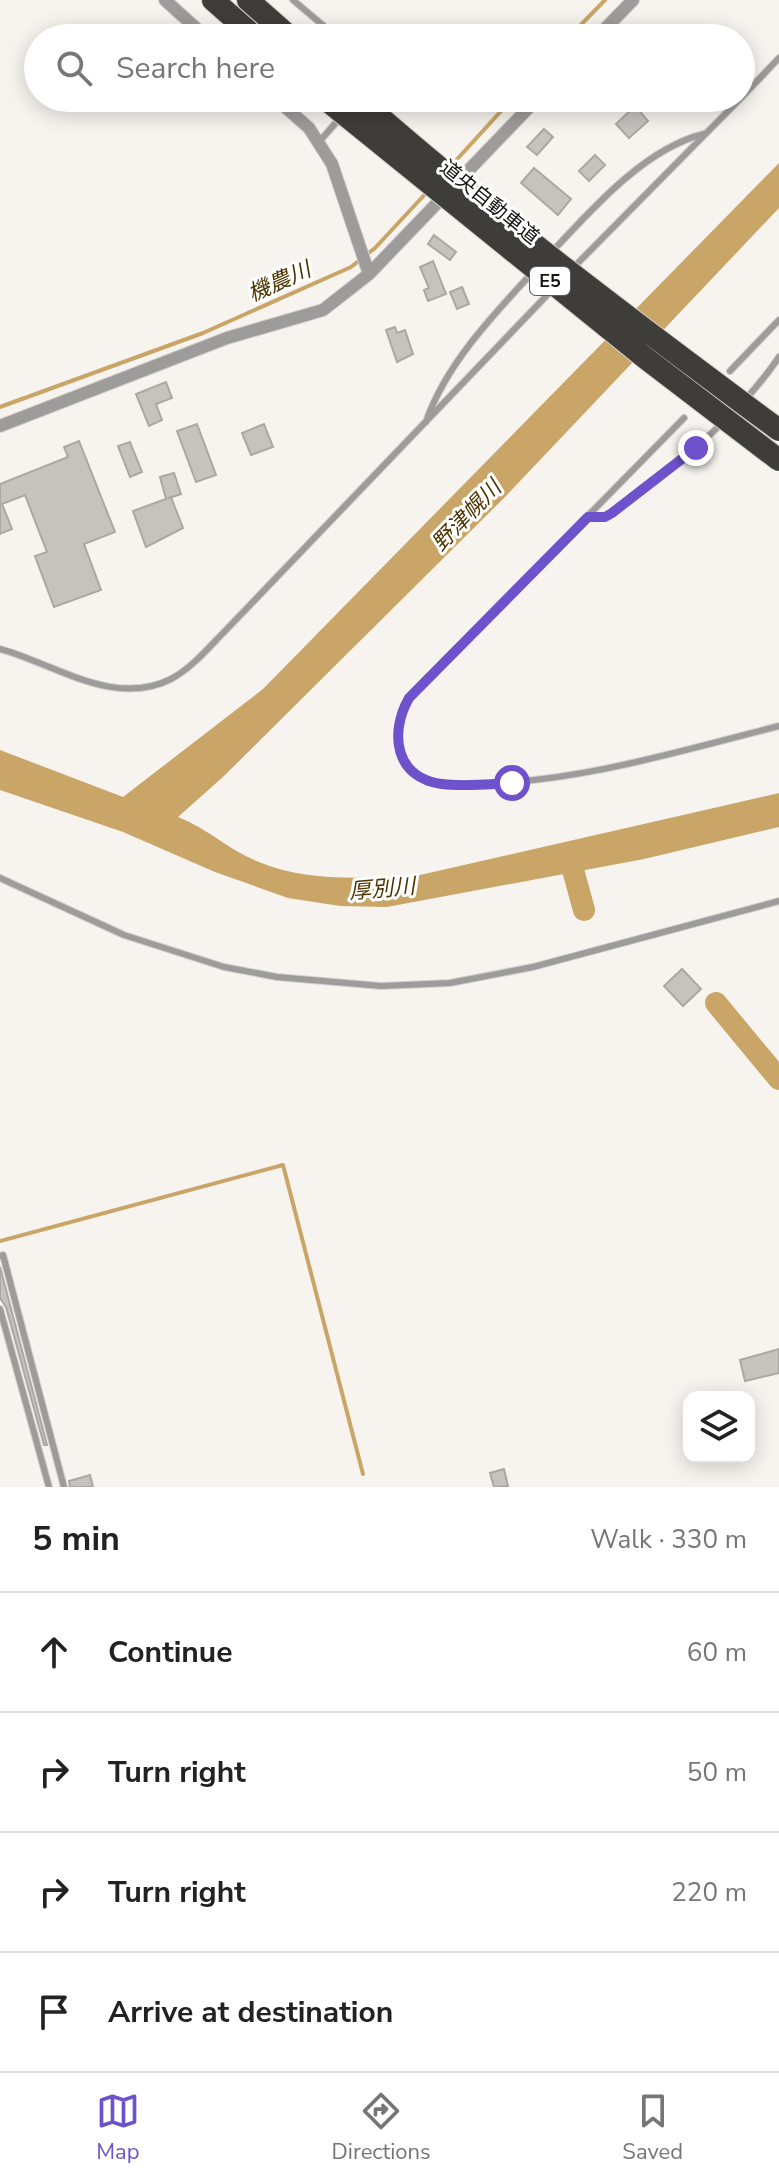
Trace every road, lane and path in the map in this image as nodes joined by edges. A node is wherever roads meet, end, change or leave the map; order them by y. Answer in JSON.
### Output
{"nodes":[{"id":1,"x":165,"y":0,"type":"edge"},
{"id":2,"x":213,"y":0,"type":"edge"},
{"id":3,"x":248,"y":0,"type":"edge"},
{"id":4,"x":293,"y":0,"type":"edge"},
{"id":5,"x":633,"y":0,"type":"edge"},
{"id":6,"x":192,"y":24,"type":"edge"},
{"id":7,"x":240,"y":24,"type":"edge"},
{"id":8,"x":275,"y":24,"type":"edge"},
{"id":9,"x":321,"y":24,"type":"edge"},
{"id":10,"x":610,"y":24,"type":"edge"},
{"id":11,"x":779,"y":58,"type":"edge"},
{"id":12,"x":755,"y":83,"type":"edge"},
{"id":13,"x":291,"y":112,"type":"edge"},
{"id":14,"x":341,"y":112,"type":"edge"},
{"id":15,"x":346,"y":112,"type":"edge"},
{"id":16,"x":374,"y":112,"type":"edge"},
{"id":17,"x":524,"y":112,"type":"edge"},
{"id":18,"x":727,"y":112,"type":"edge"},
{"id":19,"x":707,"y":133,"type":"junction"},
{"id":20,"x":319,"y":142,"type":"junction"},
{"id":21,"x":367,"y":269,"type":"junction"},
{"id":22,"x":779,"y":320,"type":"edge"},
{"id":23,"x":779,"y":357,"type":"edge"},
{"id":24,"x":730,"y":371,"type":"dead end"},
{"id":25,"x":684,"y":418,"type":"dead end"},
{"id":26,"x":425,"y":425,"type":"junction"},
{"id":27,"x":0,"y":426,"type":"edge"},
{"id":28,"x":779,"y":430,"type":"edge"},
{"id":29,"x":779,"y":460,"type":"edge"},
{"id":30,"x":588,"y":517,"type":"junction"},
{"id":31,"x":0,"y":649,"type":"edge"},
{"id":32,"x":779,"y":726,"type":"edge"},
{"id":33,"x":0,"y":878,"type":"edge"},
{"id":34,"x":779,"y":901,"type":"edge"},
{"id":35,"x":0,"y":1256,"type":"edge"},
{"id":36,"x":0,"y":1309,"type":"edge"},
{"id":37,"x":63,"y":1486,"type":"edge"},
{"id":38,"x":51,"y":1487,"type":"edge"}],
"edges":[{"from":1,"to":6,"type":"street"},
{"from":2,"to":7,"type":"highway"},
{"from":3,"to":8,"type":"highway"},
{"from":4,"to":9,"type":"lane"},
{"from":5,"to":10,"type":"street"},
{"from":11,"to":12,"type":"lane"},
{"from":13,"to":20,"type":"street"},
{"from":14,"to":29,"type":"highway","name":"道央自動車道","number":"E5","bridge":true},
{"from":15,"to":20,"type":"lane"},
{"from":16,"to":28,"type":"highway","name":"道央自動車道","number":"E5","bridge":true},
{"from":17,"to":21,"type":"street"},
{"from":18,"to":19,"type":"lane"},
{"from":19,"to":26,"type":"lane"},
{"from":19,"to":26,"type":"lane"},
{"from":20,"to":21,"type":"street"},
{"from":21,"to":27,"type":"street"},
{"from":22,"to":24,"type":"lane"},
{"from":23,"to":30,"type":"lane"},
{"from":25,"to":30,"type":"lane"},
{"from":26,"to":31,"type":"lane"},
{"from":30,"to":32,"type":"lane"},
{"from":33,"to":34,"type":"lane"},
{"from":35,"to":37,"type":"lane"},
{"from":36,"to":38,"type":"lane"},
{"from":37,"to":38,"type":"lane"}]}
